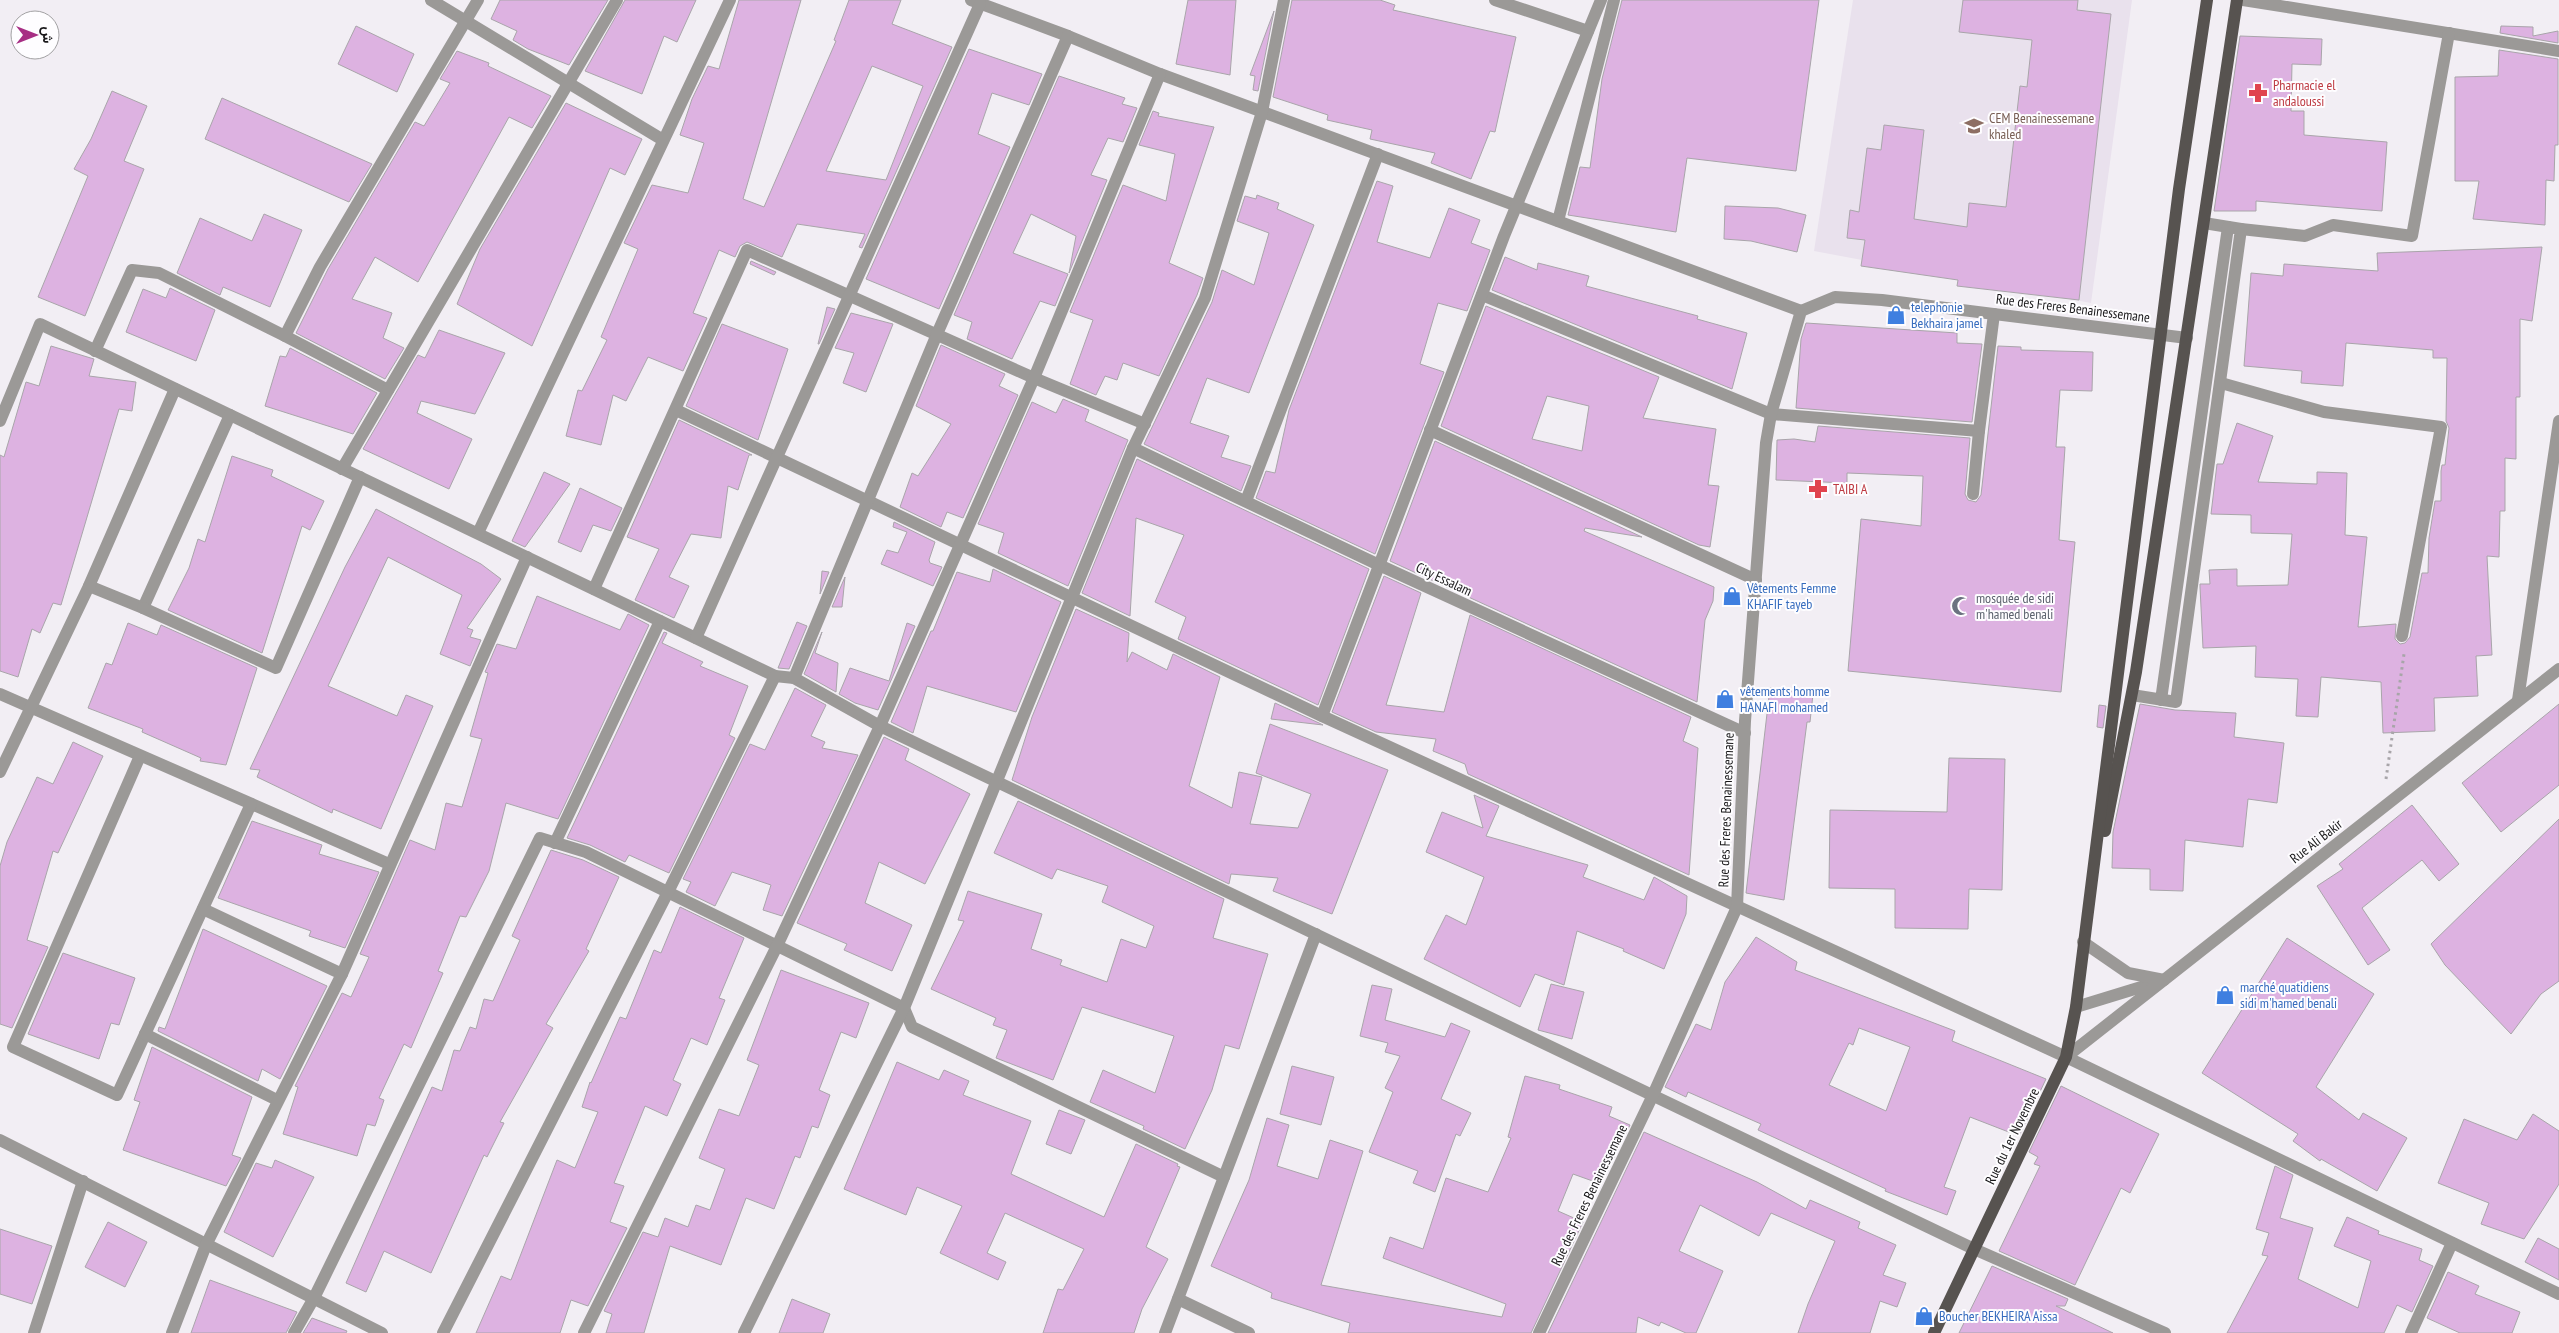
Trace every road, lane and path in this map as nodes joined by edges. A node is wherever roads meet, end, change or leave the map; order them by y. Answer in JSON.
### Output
{"nodes":[{"id":1,"x":431,"y":0,"type":"edge"},
{"id":2,"x":478,"y":0,"type":"edge"},
{"id":3,"x":617,"y":0,"type":"edge"},
{"id":4,"x":730,"y":0,"type":"edge"},
{"id":5,"x":1284,"y":0,"type":"edge"},
{"id":6,"x":1495,"y":0,"type":"edge"},
{"id":7,"x":1601,"y":0,"type":"edge"},
{"id":8,"x":1614,"y":0,"type":"edge"},
{"id":9,"x":2207,"y":0,"type":"edge"},
{"id":10,"x":2237,"y":0,"type":"edge"},
{"id":11,"x":2243,"y":0,"type":"edge"},
{"id":12,"x":975,"y":2,"type":"edge"},
{"id":13,"x":465,"y":22,"type":"junction"},
{"id":14,"x":1588,"y":31,"type":"junction"},
{"id":15,"x":2449,"y":33,"type":"junction"},
{"id":16,"x":1068,"y":36,"type":"junction"},
{"id":17,"x":2559,"y":51,"type":"edge"},
{"id":18,"x":1160,"y":74,"type":"junction"},
{"id":19,"x":568,"y":84,"type":"junction"},
{"id":20,"x":1262,"y":112,"type":"junction"},
{"id":21,"x":663,"y":140,"type":"junction"},
{"id":22,"x":1378,"y":154,"type":"junction"},
{"id":23,"x":1516,"y":205,"type":"junction"},
{"id":24,"x":1558,"y":222,"type":"junction"},
{"id":25,"x":2204,"y":222,"type":"junction"},
{"id":26,"x":2228,"y":227,"type":"junction"},
{"id":27,"x":2241,"y":229,"type":"junction"},
{"id":28,"x":1482,"y":295,"type":"junction"},
{"id":29,"x":851,"y":296,"type":"junction"},
{"id":30,"x":1801,"y":311,"type":"junction"},
{"id":31,"x":1994,"y":314,"type":"junction"},
{"id":32,"x":937,"y":334,"type":"junction"},
{"id":33,"x":2161,"y":334,"type":"junction"},
{"id":34,"x":285,"y":336,"type":"junction"},
{"id":35,"x":2187,"y":338,"type":"junction"},
{"id":36,"x":95,"y":351,"type":"junction"},
{"id":37,"x":1034,"y":378,"type":"junction"},
{"id":38,"x":2222,"y":383,"type":"junction"},
{"id":39,"x":175,"y":389,"type":"junction"},
{"id":40,"x":388,"y":390,"type":"junction"},
{"id":41,"x":676,"y":410,"type":"junction"},
{"id":42,"x":1771,"y":414,"type":"junction"},
{"id":43,"x":230,"y":415,"type":"junction"},
{"id":44,"x":2559,"y":420,"type":"edge"},
{"id":45,"x":0,"y":422,"type":"edge"},
{"id":46,"x":1145,"y":424,"type":"junction"},
{"id":47,"x":1430,"y":430,"type":"junction"},
{"id":48,"x":1979,"y":431,"type":"junction"},
{"id":49,"x":1133,"y":448,"type":"junction"},
{"id":50,"x":777,"y":457,"type":"junction"},
{"id":51,"x":342,"y":469,"type":"junction"},
{"id":52,"x":360,"y":477,"type":"junction"},
{"id":53,"x":1973,"y":494,"type":"dead end"},
{"id":54,"x":1246,"y":501,"type":"junction"},
{"id":55,"x":868,"y":502,"type":"junction"},
{"id":56,"x":478,"y":533,"type":"junction"},
{"id":57,"x":960,"y":544,"type":"junction"},
{"id":58,"x":527,"y":557,"type":"junction"},
{"id":59,"x":1379,"y":565,"type":"junction"},
{"id":60,"x":1756,"y":580,"type":"junction"},
{"id":61,"x":89,"y":586,"type":"junction"},
{"id":62,"x":594,"y":590,"type":"junction"},
{"id":63,"x":1072,"y":597,"type":"junction"},
{"id":64,"x":144,"y":608,"type":"junction"},
{"id":65,"x":660,"y":621,"type":"junction"},
{"id":66,"x":2402,"y":636,"type":"joint"},
{"id":67,"x":696,"y":638,"type":"junction"},
{"id":68,"x":2559,"y":669,"type":"edge"},
{"id":69,"x":775,"y":676,"type":"junction"},
{"id":70,"x":794,"y":678,"type":"junction"},
{"id":71,"x":0,"y":694,"type":"edge"},
{"id":72,"x":2132,"y":695,"type":"junction"},
{"id":73,"x":2161,"y":700,"type":"junction"},
{"id":74,"x":2518,"y":700,"type":"junction"},
{"id":75,"x":31,"y":708,"type":"junction"},
{"id":76,"x":1322,"y":716,"type":"junction"},
{"id":77,"x":880,"y":726,"type":"junction"},
{"id":78,"x":1745,"y":733,"type":"junction"},
{"id":79,"x":140,"y":756,"type":"junction"},
{"id":80,"x":0,"y":772,"type":"edge"},
{"id":81,"x":996,"y":781,"type":"junction"},
{"id":82,"x":251,"y":804,"type":"junction"},
{"id":83,"x":2382,"y":808,"type":"junction"},
{"id":84,"x":555,"y":843,"type":"junction"},
{"id":85,"x":390,"y":864,"type":"junction"},
{"id":86,"x":668,"y":892,"type":"junction"},
{"id":87,"x":1737,"y":907,"type":"junction"},
{"id":88,"x":203,"y":909,"type":"junction"},
{"id":89,"x":1316,"y":934,"type":"junction"},
{"id":90,"x":2084,"y":942,"type":"junction"},
{"id":91,"x":778,"y":946,"type":"junction"},
{"id":92,"x":342,"y":974,"type":"junction"},
{"id":93,"x":2164,"y":980,"type":"junction"},
{"id":94,"x":2076,"y":1007,"type":"junction"},
{"id":95,"x":904,"y":1008,"type":"junction"},
{"id":96,"x":145,"y":1034,"type":"junction"},
{"id":97,"x":2066,"y":1057,"type":"junction"},
{"id":98,"x":1653,"y":1095,"type":"junction"},
{"id":99,"x":278,"y":1100,"type":"junction"},
{"id":100,"x":0,"y":1140,"type":"edge"},
{"id":101,"x":1224,"y":1177,"type":"junction"},
{"id":102,"x":84,"y":1181,"type":"junction"},
{"id":103,"x":2452,"y":1243,"type":"junction"},
{"id":104,"x":206,"y":1245,"type":"junction"},
{"id":105,"x":1974,"y":1248,"type":"junction"},
{"id":106,"x":2559,"y":1294,"type":"edge"},
{"id":107,"x":314,"y":1298,"type":"junction"},
{"id":108,"x":1178,"y":1299,"type":"junction"},
{"id":109,"x":34,"y":1333,"type":"edge"},
{"id":110,"x":172,"y":1333,"type":"edge"},
{"id":111,"x":294,"y":1333,"type":"edge"},
{"id":112,"x":382,"y":1333,"type":"edge"},
{"id":113,"x":443,"y":1333,"type":"edge"},
{"id":114,"x":584,"y":1333,"type":"edge"},
{"id":115,"x":744,"y":1333,"type":"edge"},
{"id":116,"x":1166,"y":1333,"type":"edge"},
{"id":117,"x":1249,"y":1333,"type":"edge"},
{"id":118,"x":1539,"y":1333,"type":"edge"},
{"id":119,"x":1934,"y":1333,"type":"edge"},
{"id":120,"x":2165,"y":1333,"type":"edge"},
{"id":121,"x":2411,"y":1333,"type":"edge"}],
"edges":[{"from":1,"to":13,"type":"street"},
{"from":2,"to":13,"type":"street"},
{"from":3,"to":19,"type":"street"},
{"from":4,"to":21,"type":"street"},
{"from":5,"to":20,"type":"street"},
{"from":6,"to":14,"type":"street"},
{"from":7,"to":14,"type":"street"},
{"from":8,"to":24,"type":"street"},
{"from":9,"to":33,"type":"main road"},
{"from":10,"to":25,"type":"main road"},
{"from":11,"to":15,"type":"street"},
{"from":12,"to":16,"type":"street"},
{"from":12,"to":29,"type":"street"},
{"from":13,"to":19,"type":"street"},
{"from":13,"to":34,"type":"street"},
{"from":14,"to":23,"type":"street"},
{"from":15,"to":17,"type":"street"},
{"from":15,"to":27,"type":"street"},
{"from":16,"to":18,"type":"street"},
{"from":16,"to":32,"type":"street"},
{"from":18,"to":20,"type":"street"},
{"from":18,"to":37,"type":"street"},
{"from":19,"to":21,"type":"street"},
{"from":19,"to":40,"type":"street"},
{"from":20,"to":22,"type":"street"},
{"from":20,"to":46,"type":"street"},
{"from":21,"to":56,"type":"street"},
{"from":22,"to":23,"type":"street"},
{"from":22,"to":54,"type":"street"},
{"from":23,"to":24,"type":"street"},
{"from":23,"to":28,"type":"street"},
{"from":24,"to":30,"type":"street"},
{"from":25,"to":26,"type":"street"},
{"from":25,"to":35,"type":"main road"},
{"from":26,"to":27,"type":"street"},
{"from":26,"to":73,"type":"street"},
{"from":27,"to":38,"type":"street"},
{"from":28,"to":42,"type":"street"},
{"from":28,"to":47,"type":"street"},
{"from":29,"to":32,"type":"street"},
{"from":29,"to":41,"type":"street"},
{"from":29,"to":50,"type":"street"},
{"from":30,"to":31,"type":"street","name":"Rue des Freres Benainessemane"},
{"from":30,"to":42,"type":"street","name":"Rue des Freres Benainessemane"},
{"from":31,"to":33,"type":"street","name":"Rue des Freres Benainessemane"},
{"from":31,"to":48,"type":"street"},
{"from":32,"to":37,"type":"street"},
{"from":32,"to":55,"type":"street"},
{"from":33,"to":35,"type":"street","name":"Rue des Freres Benainessemane"},
{"from":33,"to":90,"type":"main road"},
{"from":34,"to":36,"type":"street"},
{"from":34,"to":40,"type":"street"},
{"from":35,"to":72,"type":"main road"},
{"from":36,"to":39,"type":"street"},
{"from":36,"to":45,"type":"street"},
{"from":37,"to":46,"type":"street"},
{"from":37,"to":57,"type":"street"},
{"from":38,"to":66,"type":"street"},
{"from":38,"to":73,"type":"street"},
{"from":39,"to":43,"type":"street"},
{"from":39,"to":61,"type":"street"},
{"from":40,"to":51,"type":"street"},
{"from":41,"to":50,"type":"street"},
{"from":41,"to":62,"type":"street"},
{"from":42,"to":48,"type":"street"},
{"from":42,"to":60,"type":"street","name":"Rue des Freres Benainessemane"},
{"from":43,"to":51,"type":"street"},
{"from":43,"to":64,"type":"street"},
{"from":44,"to":74,"type":"street"},
{"from":46,"to":49,"type":"street"},
{"from":47,"to":59,"type":"street"},
{"from":47,"to":60,"type":"street"},
{"from":48,"to":53,"type":"street"},
{"from":49,"to":54,"type":"street","name":"City Essalam"},
{"from":49,"to":63,"type":"street"},
{"from":50,"to":55,"type":"street"},
{"from":50,"to":67,"type":"street"},
{"from":51,"to":52,"type":"street"},
{"from":52,"to":56,"type":"street"},
{"from":52,"to":64,"type":"street"},
{"from":54,"to":59,"type":"street","name":"City Essalam"},
{"from":55,"to":57,"type":"street"},
{"from":55,"to":70,"type":"street"},
{"from":56,"to":58,"type":"street"},
{"from":57,"to":63,"type":"street"},
{"from":57,"to":77,"type":"street"},
{"from":58,"to":62,"type":"street"},
{"from":58,"to":85,"type":"street"},
{"from":59,"to":76,"type":"street"},
{"from":59,"to":78,"type":"street","name":"City Essalam"},
{"from":60,"to":78,"type":"street","name":"Rue des Freres Benainessemane"},
{"from":61,"to":64,"type":"street"},
{"from":61,"to":75,"type":"street"},
{"from":62,"to":65,"type":"street"},
{"from":63,"to":76,"type":"street"},
{"from":63,"to":81,"type":"street"},
{"from":65,"to":67,"type":"street"},
{"from":65,"to":84,"type":"street"},
{"from":66,"to":83,"type":"path"},
{"from":67,"to":69,"type":"street"},
{"from":68,"to":74,"type":"street","name":"Rue Ali Bakir"},
{"from":69,"to":70,"type":"street"},
{"from":69,"to":86,"type":"street"},
{"from":70,"to":77,"type":"street"},
{"from":71,"to":75,"type":"street"},
{"from":72,"to":73,"type":"street"},
{"from":72,"to":90,"type":"main road"},
{"from":74,"to":83,"type":"street","name":"Rue Ali Bakir"},
{"from":75,"to":79,"type":"street"},
{"from":75,"to":80,"type":"street"},
{"from":76,"to":87,"type":"street"},
{"from":77,"to":81,"type":"street"},
{"from":77,"to":91,"type":"street"},
{"from":78,"to":87,"type":"street","name":"Rue des Freres Benainessemane"},
{"from":79,"to":82,"type":"street"},
{"from":79,"to":96,"type":"street"},
{"from":81,"to":89,"type":"street"},
{"from":81,"to":95,"type":"street"},
{"from":82,"to":85,"type":"street"},
{"from":82,"to":88,"type":"street"},
{"from":83,"to":93,"type":"street","name":"Rue Ali Bakir"},
{"from":84,"to":86,"type":"street"},
{"from":84,"to":107,"type":"street"},
{"from":85,"to":92,"type":"street"},
{"from":86,"to":91,"type":"street"},
{"from":86,"to":113,"type":"street"},
{"from":87,"to":97,"type":"street"},
{"from":87,"to":98,"type":"street","name":"Rue des Freres Benainessemane"},
{"from":88,"to":92,"type":"street"},
{"from":88,"to":96,"type":"street"},
{"from":89,"to":98,"type":"street"},
{"from":89,"to":101,"type":"street"},
{"from":90,"to":93,"type":"street"},
{"from":90,"to":94,"type":"main road","name":"Rue du 1er Novembre"},
{"from":91,"to":95,"type":"street"},
{"from":91,"to":114,"type":"street"},
{"from":92,"to":99,"type":"street"},
{"from":93,"to":94,"type":"street","name":"Rue Ali Bakir"},
{"from":93,"to":97,"type":"street"},
{"from":94,"to":97,"type":"main road","name":"Rue du 1er Novembre"},
{"from":95,"to":101,"type":"street"},
{"from":95,"to":115,"type":"street"},
{"from":96,"to":99,"type":"street"},
{"from":97,"to":103,"type":"street"},
{"from":97,"to":105,"type":"main road","name":"Rue du 1er Novembre"},
{"from":98,"to":105,"type":"street"},
{"from":98,"to":118,"type":"street","name":"Rue des Freres Benainessemane"},
{"from":99,"to":104,"type":"street"},
{"from":100,"to":102,"type":"street"},
{"from":101,"to":108,"type":"street"},
{"from":102,"to":104,"type":"street"},
{"from":102,"to":109,"type":"street"},
{"from":103,"to":106,"type":"street"},
{"from":103,"to":121,"type":"street"},
{"from":104,"to":107,"type":"street"},
{"from":104,"to":110,"type":"street"},
{"from":105,"to":119,"type":"main road","name":"Rue du 1er Novembre"},
{"from":105,"to":120,"type":"street"},
{"from":107,"to":111,"type":"street"},
{"from":107,"to":112,"type":"street"},
{"from":108,"to":116,"type":"street"},
{"from":108,"to":117,"type":"street"}]}
